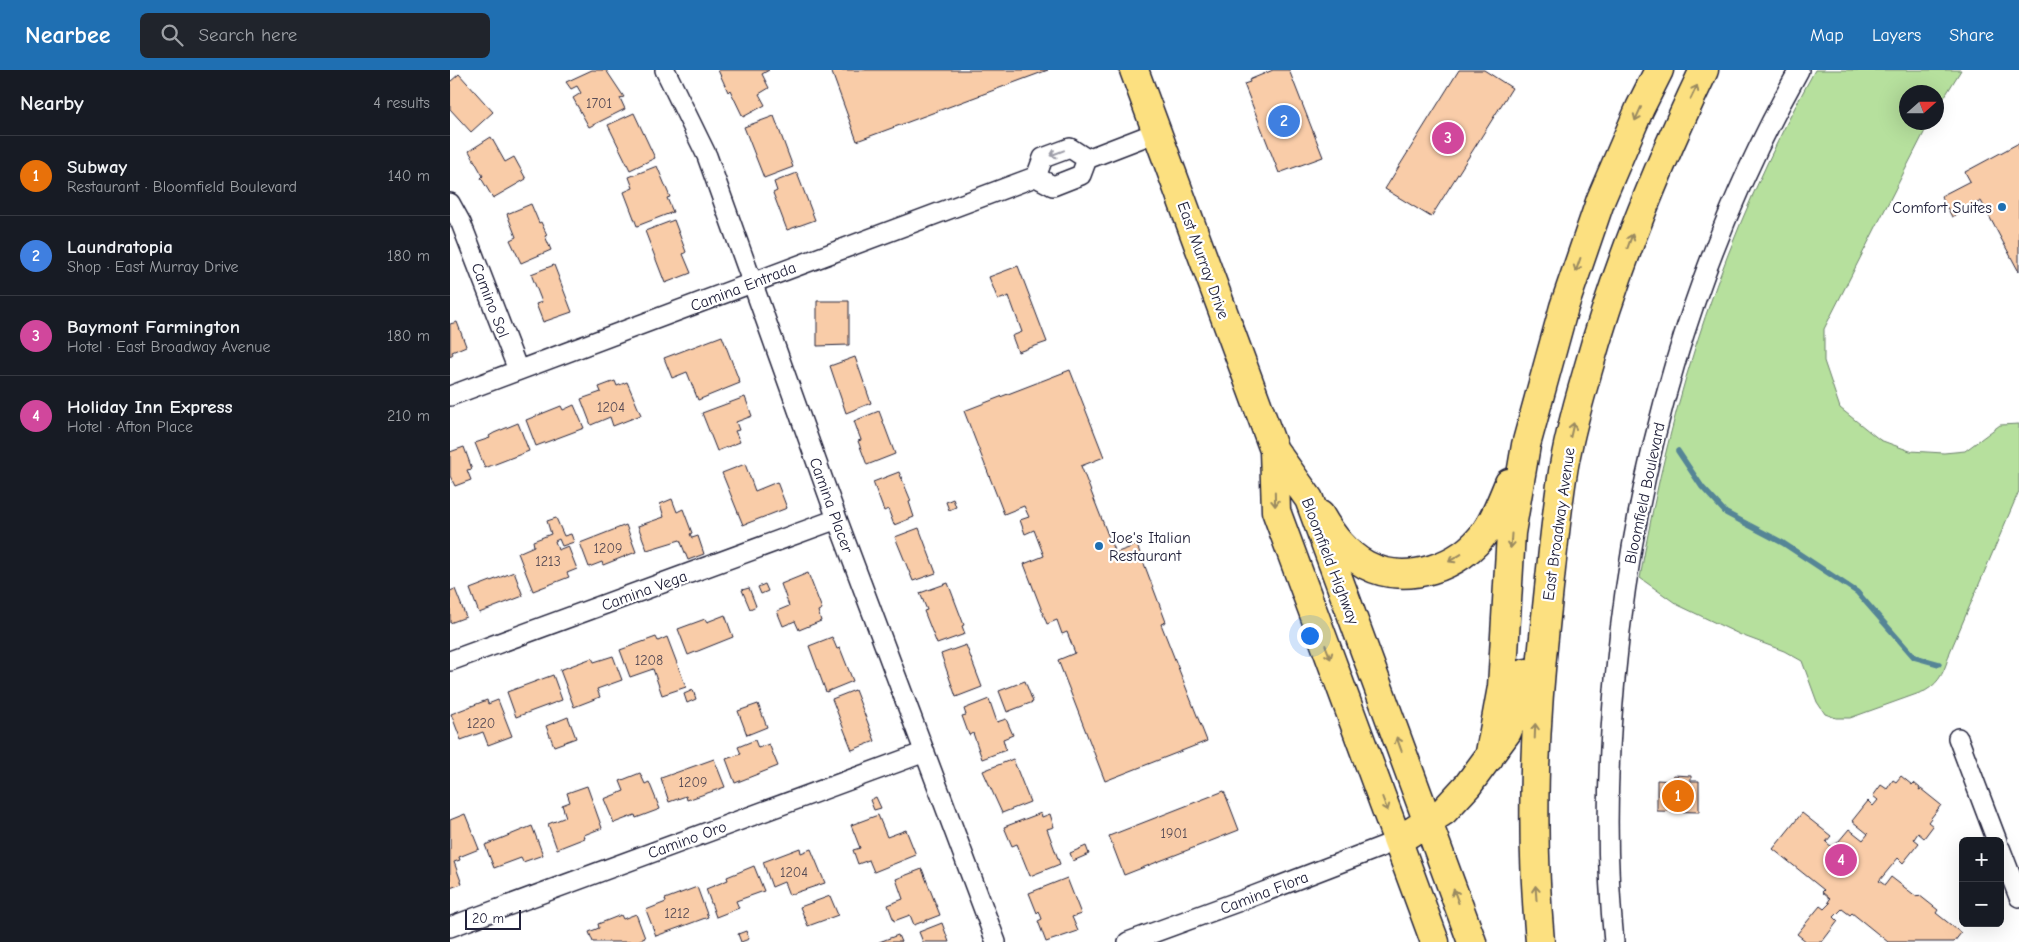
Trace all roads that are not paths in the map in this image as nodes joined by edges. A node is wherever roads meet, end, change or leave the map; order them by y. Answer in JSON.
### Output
{"nodes":[{"id":1,"x":665,"y":70,"type":"edge"},
{"id":2,"x":1134,"y":70,"type":"edge"},
{"id":3,"x":1659,"y":70,"type":"edge"},
{"id":4,"x":1704,"y":70,"type":"edge"},
{"id":5,"x":1799,"y":70,"type":"edge"},
{"id":6,"x":1157,"y":132,"type":"junction"},
{"id":7,"x":1087,"y":159,"type":"junction"},
{"id":8,"x":1036,"y":177,"type":"junction"},
{"id":9,"x":450,"y":203,"type":"edge"},
{"id":10,"x":751,"y":282,"type":"junction"},
{"id":11,"x":518,"y":370,"type":"junction"},
{"id":12,"x":450,"y":396,"type":"edge"},
{"id":13,"x":1526,"y":445,"type":"junction"},
{"id":14,"x":1274,"y":450,"type":"junction"},
{"id":15,"x":1562,"y":477,"type":"junction"},
{"id":16,"x":1309,"y":499,"type":"junction"},
{"id":17,"x":837,"y":519,"type":"junction"},
{"id":18,"x":450,"y":661,"type":"edge"},
{"id":19,"x":1958,"y":738,"type":"dead end"},
{"id":20,"x":925,"y":752,"type":"junction"},
{"id":21,"x":1488,"y":758,"type":"junction"},
{"id":22,"x":1428,"y":823,"type":"junction"},
{"id":23,"x":1995,"y":837,"type":"edge"},
{"id":24,"x":1399,"y":840,"type":"junction"},
{"id":25,"x":2004,"y":858,"type":"edge"},
{"id":26,"x":2019,"y":897,"type":"edge"},
{"id":27,"x":450,"y":927,"type":"edge"},
{"id":28,"x":996,"y":942,"type":"edge"},
{"id":29,"x":1128,"y":942,"type":"edge"},
{"id":30,"x":1435,"y":942,"type":"edge"},
{"id":31,"x":1472,"y":942,"type":"edge"},
{"id":32,"x":1540,"y":942,"type":"edge"},
{"id":33,"x":1614,"y":942,"type":"edge"}],
"edges":[{"from":1,"to":10,"type":"street","name":"Camina Placer"},
{"from":2,"to":6,"type":"main road","name":"East Murray Drive"},
{"from":3,"to":13,"type":"main road","one_way":true},
{"from":15,"to":4,"type":"main road","name":"East Broadway Avenue","one_way":true},
{"from":5,"to":33,"type":"street","name":"Bloomfield Boulevard"},
{"from":6,"to":7,"type":"street"},
{"from":6,"to":14,"type":"main road","name":"East Murray Drive"},
{"from":7,"to":8,"type":"street"},
{"from":7,"to":8,"type":"street","one_way":true},
{"from":8,"to":10,"type":"street","name":"Camina Entrada"},
{"from":9,"to":11,"type":"street","name":"Camino Sol"},
{"from":10,"to":11,"type":"street","name":"Camina Entrada"},
{"from":10,"to":17,"type":"street","name":"Camina Placer"},
{"from":11,"to":12,"type":"street","name":"Camina Entrada"},
{"from":13,"to":16,"type":"main road","one_way":true},
{"from":13,"to":21,"type":"main road","one_way":true},
{"from":14,"to":16,"type":"main road","name":"Bloomfield Highway"},
{"from":14,"to":24,"type":"main road","name":"Bloomfield Highway","one_way":true},
{"from":15,"to":21,"type":"main road"},
{"from":32,"to":15,"type":"main road","name":"East Broadway Avenue","one_way":true},
{"from":22,"to":16,"type":"main road","name":"Bloomfield Highway","one_way":true},
{"from":17,"to":18,"type":"street","name":"Camina Vega"},
{"from":17,"to":20,"type":"street","name":"Camina Placer"},
{"from":19,"to":23,"type":"street"},
{"from":20,"to":27,"type":"street","name":"Camino Oro"},
{"from":20,"to":28,"type":"street","name":"Camina Placer"},
{"from":21,"to":22,"type":"main road"},
{"from":22,"to":24,"type":"main road"},
{"from":31,"to":22,"type":"main road","name":"Bloomfield Highway","one_way":true},
{"from":24,"to":29,"type":"street","name":"Camina Flora"},
{"from":24,"to":30,"type":"main road","name":"Bloomfield Highway"},
{"from":25,"to":26,"type":"street"}]}
